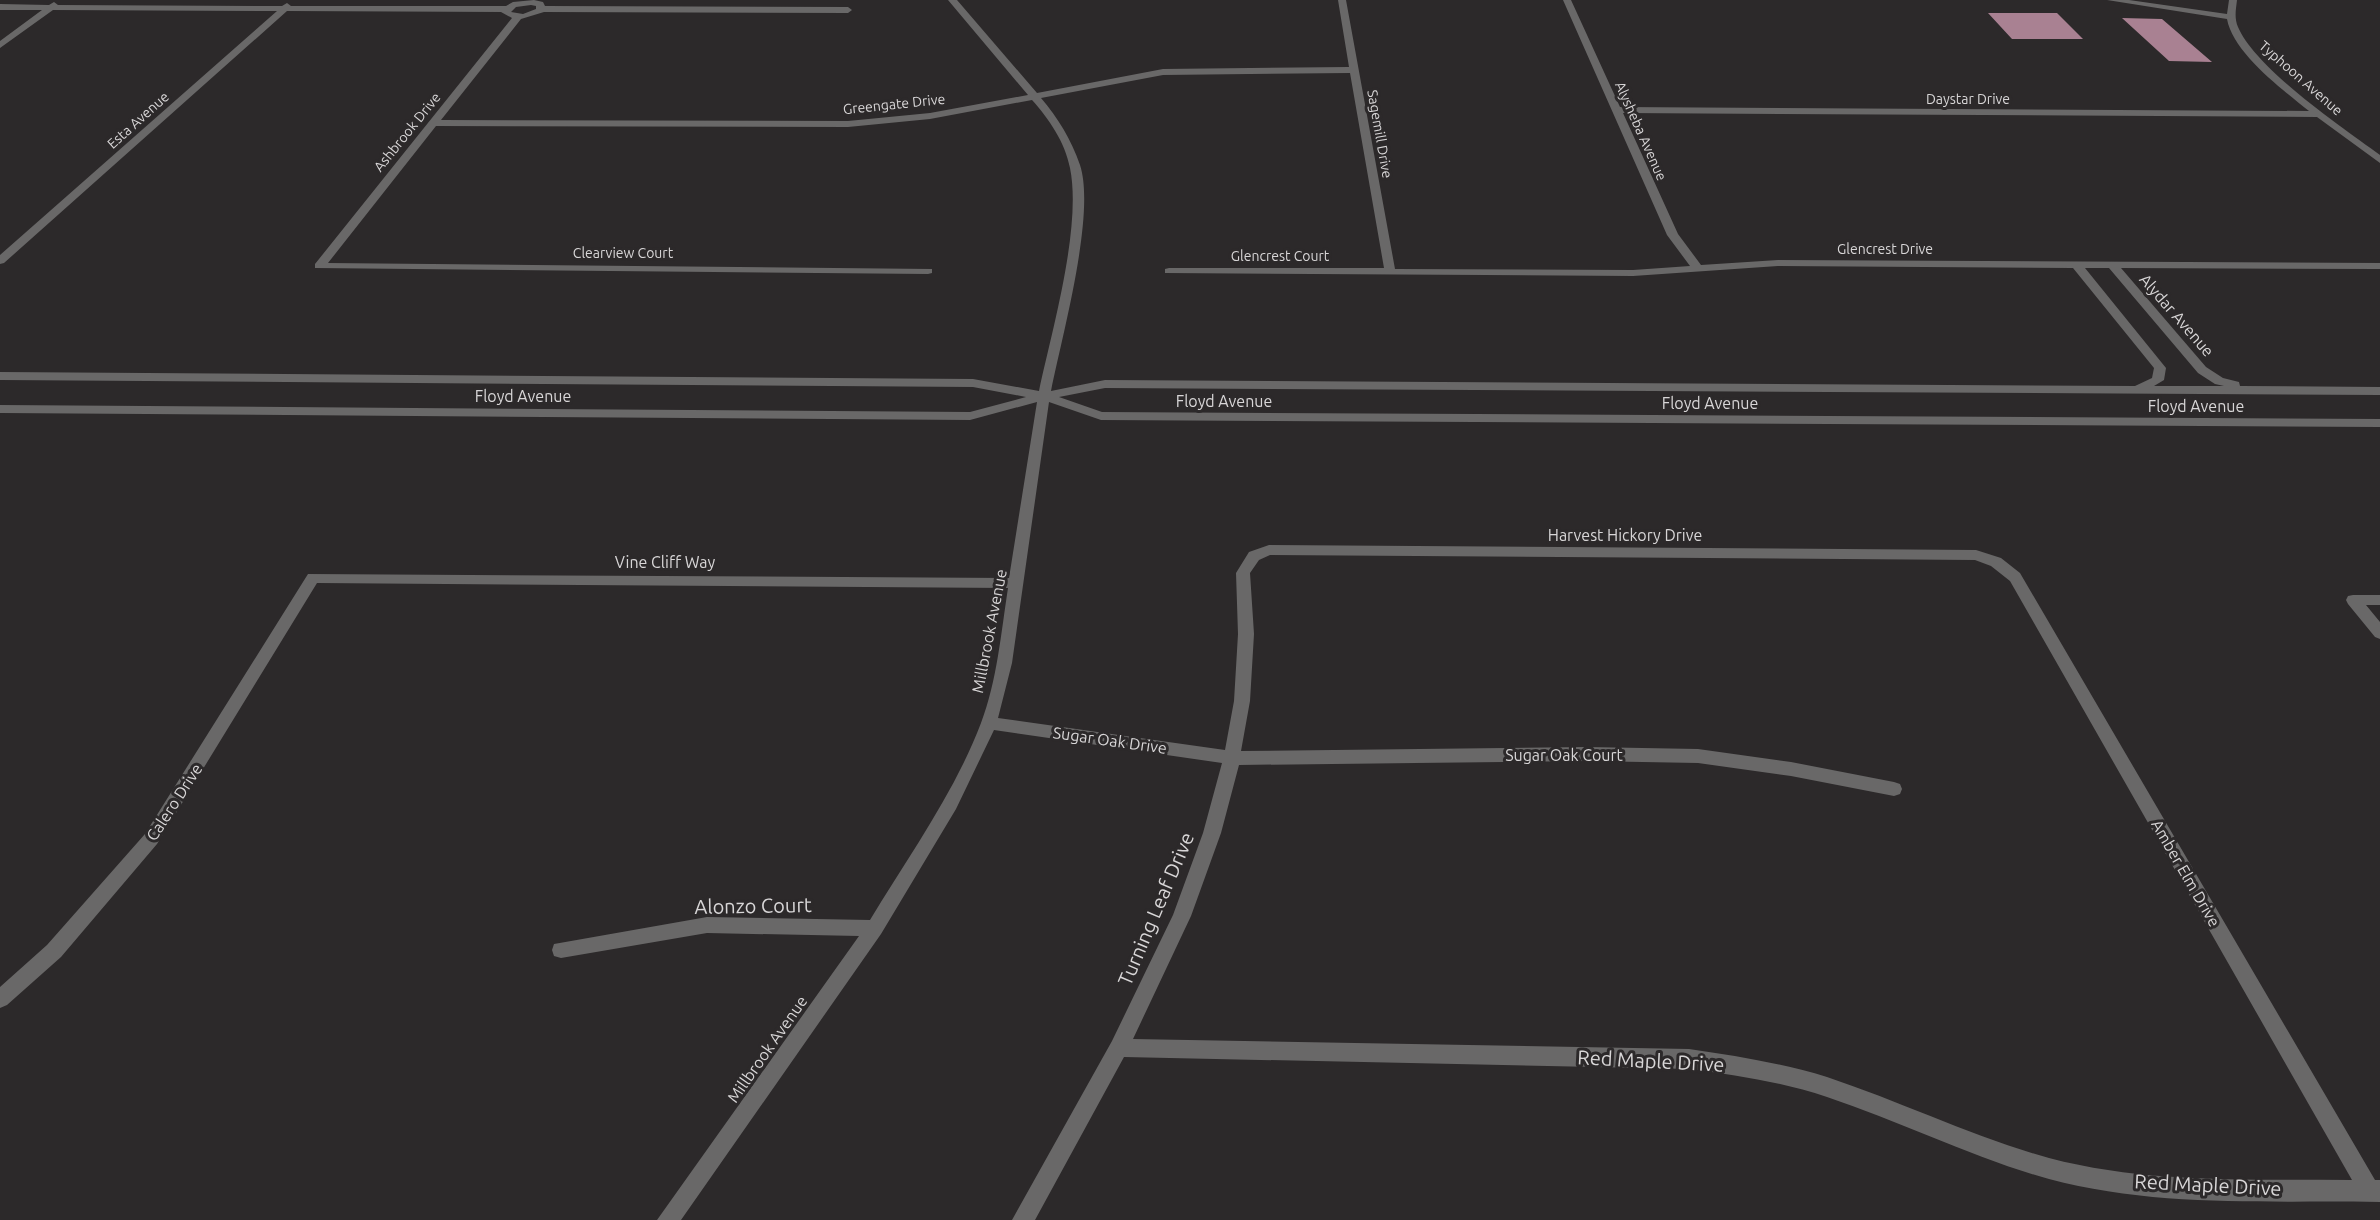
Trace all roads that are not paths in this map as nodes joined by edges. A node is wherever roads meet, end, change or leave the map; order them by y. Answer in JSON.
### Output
{"nodes":[{"id":1,"x":62,"y":0,"type":"edge"},
{"id":2,"x":293,"y":0,"type":"edge"},
{"id":3,"x":952,"y":0,"type":"edge"},
{"id":4,"x":1342,"y":0,"type":"edge"},
{"id":5,"x":1567,"y":0,"type":"edge"},
{"id":6,"x":2111,"y":0,"type":"edge"},
{"id":7,"x":2233,"y":0,"type":"edge"},
{"id":8,"x":532,"y":1,"type":"edge"},
{"id":9,"x":0,"y":7,"type":"edge"},
{"id":10,"x":52,"y":7,"type":"junction"},
{"id":11,"x":284,"y":8,"type":"junction"},
{"id":12,"x":507,"y":9,"type":"junction"},
{"id":13,"x":541,"y":9,"type":"junction"},
{"id":14,"x":848,"y":10,"type":"dead end"},
{"id":15,"x":518,"y":16,"type":"junction"},
{"id":16,"x":2230,"y":17,"type":"junction"},
{"id":17,"x":0,"y":45,"type":"edge"},
{"id":18,"x":1355,"y":70,"type":"junction"},
{"id":19,"x":1037,"y":96,"type":"junction"},
{"id":20,"x":1617,"y":110,"type":"junction"},
{"id":21,"x":2320,"y":114,"type":"junction"},
{"id":22,"x":432,"y":123,"type":"junction"},
{"id":23,"x":2380,"y":160,"type":"edge"},
{"id":24,"x":1,"y":259,"type":"edge"},
{"id":25,"x":2077,"y":265,"type":"junction"},
{"id":26,"x":2112,"y":265,"type":"junction"},
{"id":27,"x":319,"y":266,"type":"joint"},
{"id":28,"x":2380,"y":266,"type":"edge"},
{"id":29,"x":1698,"y":268,"type":"junction"},
{"id":30,"x":928,"y":271,"type":"dead end"},
{"id":31,"x":1169,"y":271,"type":"dead end"},
{"id":32,"x":1390,"y":272,"type":"junction"},
{"id":33,"x":0,"y":376,"type":"edge"},
{"id":34,"x":2134,"y":389,"type":"junction"},
{"id":35,"x":2256,"y":390,"type":"junction"},
{"id":36,"x":2380,"y":391,"type":"edge"},
{"id":37,"x":1044,"y":396,"type":"junction"},
{"id":38,"x":0,"y":409,"type":"edge"},
{"id":39,"x":2380,"y":423,"type":"edge"},
{"id":40,"x":1254,"y":556,"type":"joint"},
{"id":41,"x":1996,"y":562,"type":"joint"},
{"id":42,"x":313,"y":578,"type":"joint"},
{"id":43,"x":1017,"y":583,"type":"junction"},
{"id":44,"x":2380,"y":600,"type":"edge"},
{"id":45,"x":2380,"y":633,"type":"edge"},
{"id":46,"x":989,"y":723,"type":"junction"},
{"id":47,"x":1232,"y":758,"type":"junction"},
{"id":48,"x":1894,"y":789,"type":"dead end"},
{"id":49,"x":875,"y":928,"type":"junction"},
{"id":50,"x":561,"y":950,"type":"dead end"},
{"id":51,"x":0,"y":999,"type":"edge"},
{"id":52,"x":1119,"y":1048,"type":"junction"},
{"id":53,"x":2375,"y":1190,"type":"edge"},
{"id":54,"x":668,"y":1220,"type":"edge"},
{"id":55,"x":1023,"y":1220,"type":"edge"}],
"edges":[{"from":1,"to":10,"type":"street"},
{"from":2,"to":11,"type":"street","name":"Esta Avenue"},
{"from":3,"to":19,"type":"street","name":"Millbrook Avenue"},
{"from":4,"to":18,"type":"street","name":"Sagemill Drive"},
{"from":5,"to":20,"type":"street","name":"Alysheba Avenue"},
{"from":6,"to":16,"type":"street"},
{"from":7,"to":16,"type":"street"},
{"from":8,"to":12,"type":"street"},
{"from":8,"to":13,"type":"street"},
{"from":9,"to":10,"type":"street"},
{"from":10,"to":11,"type":"street"},
{"from":10,"to":17,"type":"street"},
{"from":11,"to":12,"type":"street"},
{"from":11,"to":24,"type":"street","name":"Esta Avenue"},
{"from":12,"to":15,"type":"street"},
{"from":13,"to":14,"type":"street"},
{"from":13,"to":15,"type":"street"},
{"from":15,"to":22,"type":"street","name":"Ashbrook Drive"},
{"from":16,"to":21,"type":"street","name":"Typhoon Avenue"},
{"from":18,"to":19,"type":"street","name":"Greengate Drive"},
{"from":18,"to":32,"type":"street","name":"Sagemill Drive"},
{"from":19,"to":22,"type":"street","name":"Greengate Drive"},
{"from":19,"to":37,"type":"street","name":"Millbrook Avenue"},
{"from":20,"to":21,"type":"street","name":"Daystar Drive"},
{"from":20,"to":29,"type":"street","name":"Alysheba Avenue"},
{"from":21,"to":23,"type":"street","name":"Typhoon Avenue"},
{"from":22,"to":27,"type":"street","name":"Ashbrook Drive"},
{"from":25,"to":26,"type":"street","name":"Glencrest Drive"},
{"from":25,"to":29,"type":"street","name":"Glencrest Drive"},
{"from":25,"to":34,"type":"street"},
{"from":26,"to":28,"type":"street","name":"Glencrest Drive"},
{"from":26,"to":35,"type":"street","name":"Alydar Avenue"},
{"from":27,"to":30,"type":"street","name":"Clearview Court"},
{"from":29,"to":32,"type":"street","name":"Glencrest Drive"},
{"from":31,"to":32,"type":"street","name":"Glencrest Court"},
{"from":33,"to":37,"type":"street","name":"Floyd Avenue"},
{"from":34,"to":35,"type":"street","name":"Floyd Avenue"},
{"from":34,"to":37,"type":"street","name":"Floyd Avenue"},
{"from":35,"to":36,"type":"street","name":"Floyd Avenue"},
{"from":37,"to":38,"type":"street","name":"Floyd Avenue"},
{"from":37,"to":39,"type":"street","name":"Floyd Avenue"},
{"from":37,"to":43,"type":"street","name":"Millbrook Avenue"},
{"from":40,"to":41,"type":"street","name":"Harvest Hickory Drive"},
{"from":40,"to":47,"type":"street","name":"Turning Leaf Drive"},
{"from":41,"to":53,"type":"street","name":"Amber Elm Drive"},
{"from":42,"to":43,"type":"street","name":"Vine Cliff Way"},
{"from":42,"to":51,"type":"street","name":"Calero Drive"},
{"from":43,"to":46,"type":"street","name":"Millbrook Avenue"},
{"from":44,"to":45,"type":"street"},
{"from":46,"to":47,"type":"street","name":"Sugar Oak Drive"},
{"from":46,"to":49,"type":"street","name":"Millbrook Avenue"},
{"from":47,"to":48,"type":"street","name":"Sugar Oak Court"},
{"from":47,"to":52,"type":"street","name":"Turning Leaf Drive"},
{"from":49,"to":50,"type":"street","name":"Alonzo Court"},
{"from":49,"to":54,"type":"street","name":"Millbrook Avenue"},
{"from":52,"to":53,"type":"street","name":"Red Maple Drive"},
{"from":52,"to":55,"type":"street","name":"Turning Leaf Drive"}]}
